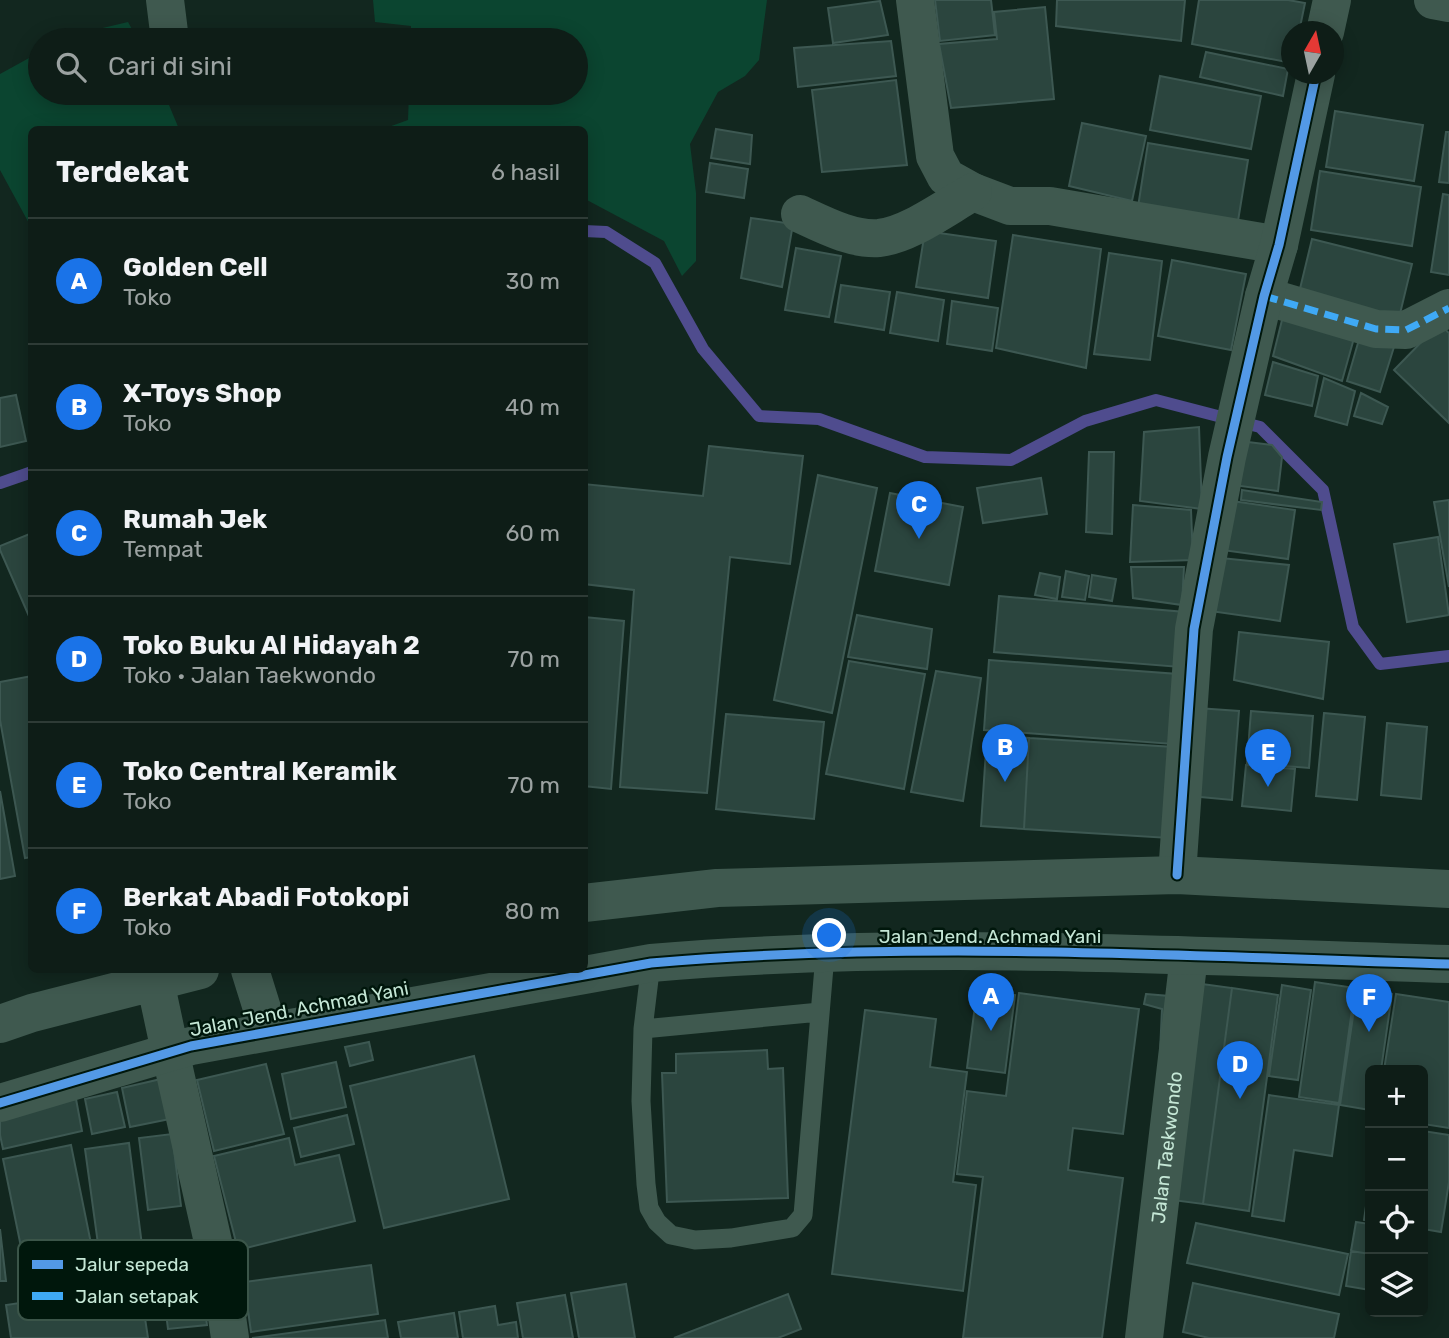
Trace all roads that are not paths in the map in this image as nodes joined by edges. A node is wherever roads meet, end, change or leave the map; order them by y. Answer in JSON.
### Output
{"nodes":[{"id":1,"x":165,"y":0,"type":"edge"},
{"id":2,"x":915,"y":0,"type":"edge"},
{"id":3,"x":1332,"y":0,"type":"edge"},
{"id":4,"x":1433,"y":0,"type":"edge"},
{"id":5,"x":1449,"y":3,"type":"edge"},
{"id":6,"x":1327,"y":21,"type":"edge"},
{"id":7,"x":168,"y":28,"type":"edge"},
{"id":8,"x":1314,"y":84,"type":"edge"},
{"id":9,"x":973,"y":192,"type":"junction"},
{"id":10,"x":800,"y":214,"type":"dead end"},
{"id":11,"x":1279,"y":245,"type":"junction"},
{"id":12,"x":1264,"y":296,"type":"junction"},
{"id":13,"x":1449,"y":308,"type":"edge"},
{"id":14,"x":1177,"y":875,"type":"junction"},
{"id":15,"x":1449,"y":889,"type":"edge"},
{"id":16,"x":588,"y":903,"type":"edge"},
{"id":17,"x":825,"y":955,"type":"junction"},
{"id":18,"x":1189,"y":956,"type":"junction"},
{"id":19,"x":651,"y":963,"type":"junction"},
{"id":20,"x":1449,"y":964,"type":"edge"},
{"id":21,"x":182,"y":973,"type":"edge"},
{"id":22,"x":251,"y":973,"type":"edge"},
{"id":23,"x":820,"y":1012,"type":"junction"},
{"id":24,"x":0,"y":1024,"type":"edge"},
{"id":25,"x":643,"y":1029,"type":"junction"},
{"id":26,"x":269,"y":1031,"type":"junction"},
{"id":27,"x":170,"y":1051,"type":"junction"},
{"id":28,"x":0,"y":1103,"type":"edge"},
{"id":29,"x":213,"y":1240,"type":"edge"},
{"id":30,"x":227,"y":1320,"type":"edge"},
{"id":31,"x":230,"y":1338,"type":"edge"},
{"id":32,"x":1144,"y":1338,"type":"edge"}],
"edges":[{"from":1,"to":7,"type":"street"},
{"from":2,"to":9,"type":"street"},
{"from":3,"to":6,"type":"street"},
{"from":4,"to":5,"type":"street"},
{"from":8,"to":11,"type":"street"},
{"from":9,"to":10,"type":"street"},
{"from":9,"to":11,"type":"street"},
{"from":11,"to":12,"type":"street"},
{"from":12,"to":13,"type":"street"},
{"from":12,"to":14,"type":"street"},
{"from":14,"to":15,"type":"street"},
{"from":14,"to":16,"type":"street"},
{"from":17,"to":18,"type":"street","name":"Jalan Jend. Achmad Yani"},
{"from":17,"to":19,"type":"street","name":"Jalan Jend. Achmad Yani"},
{"from":17,"to":23,"type":"lane"},
{"from":18,"to":20,"type":"street","name":"Jalan Jend. Achmad Yani"},
{"from":18,"to":32,"type":"street","name":"Jalan Taekwondo"},
{"from":19,"to":25,"type":"lane"},
{"from":19,"to":26,"type":"street","name":"Jalan Jend. Achmad Yani"},
{"from":21,"to":24,"type":"street"},
{"from":21,"to":27,"type":"street"},
{"from":22,"to":26,"type":"street"},
{"from":23,"to":25,"type":"lane"},
{"from":23,"to":25,"type":"lane"},
{"from":26,"to":27,"type":"street","name":"Jalan Jend. Achmad Yani"},
{"from":27,"to":28,"type":"street","name":"Jalan Jend. Achmad Yani"},
{"from":27,"to":29,"type":"street"},
{"from":30,"to":31,"type":"street"}]}
